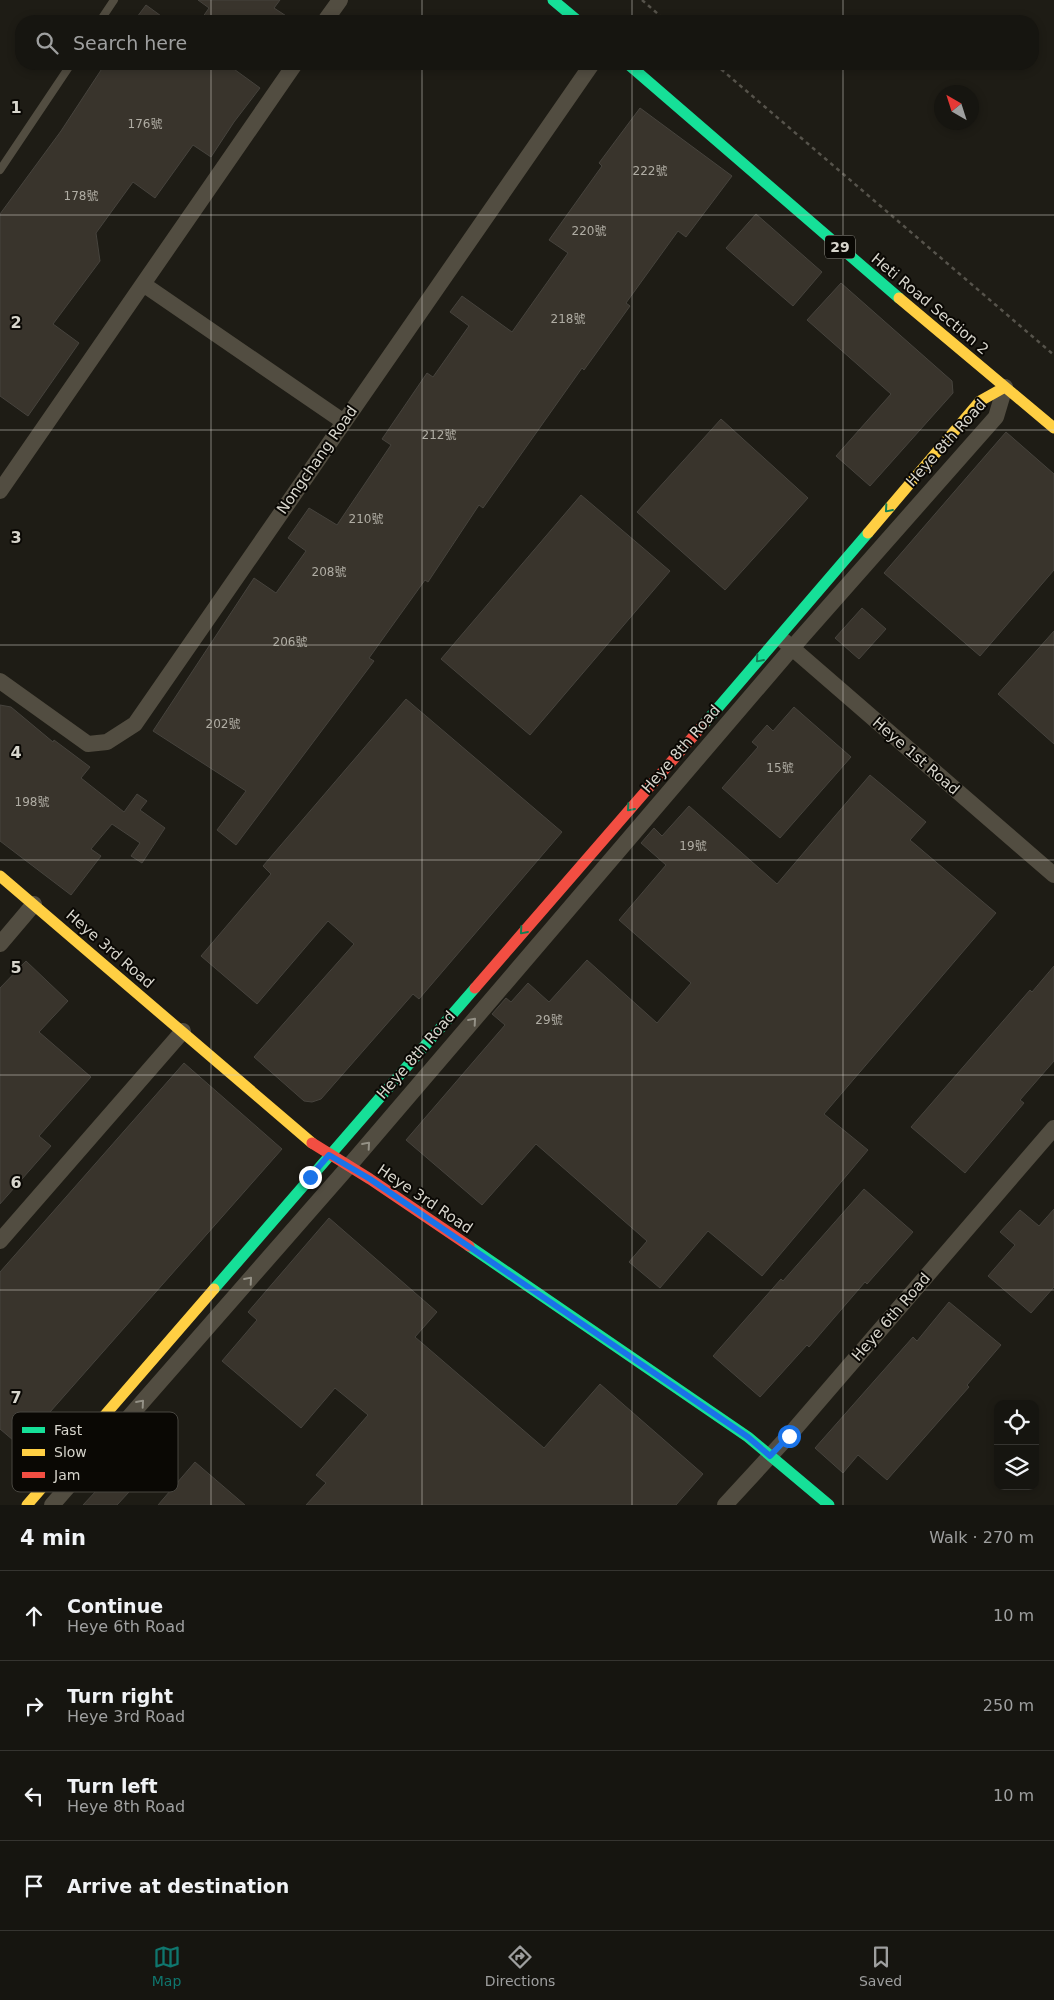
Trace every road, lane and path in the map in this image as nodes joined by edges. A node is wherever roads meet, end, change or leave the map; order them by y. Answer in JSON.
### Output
{"nodes":[{"id":1,"x":114,"y":0,"type":"edge"},
{"id":2,"x":340,"y":0,"type":"edge"},
{"id":3,"x":553,"y":0,"type":"edge"},
{"id":4,"x":642,"y":0,"type":"edge"},
{"id":5,"x":104,"y":15,"type":"edge"},
{"id":6,"x":329,"y":15,"type":"edge"},
{"id":7,"x":571,"y":15,"type":"edge"},
{"id":8,"x":659,"y":15,"type":"edge"},
{"id":9,"x":67,"y":70,"type":"edge"},
{"id":10,"x":292,"y":70,"type":"edge"},
{"id":11,"x":588,"y":70,"type":"edge"},
{"id":12,"x":635,"y":70,"type":"edge"},
{"id":13,"x":722,"y":70,"type":"edge"},
{"id":14,"x":0,"y":170,"type":"edge"},
{"id":15,"x":143,"y":284,"type":"junction"},
{"id":16,"x":1054,"y":355,"type":"edge"},
{"id":17,"x":1005,"y":387,"type":"junction"},
{"id":18,"x":344,"y":422,"type":"junction"},
{"id":19,"x":1054,"y":428,"type":"edge"},
{"id":20,"x":0,"y":491,"type":"edge"},
{"id":21,"x":778,"y":637,"type":"junction"},
{"id":22,"x":792,"y":648,"type":"junction"},
{"id":23,"x":0,"y":681,"type":"edge"},
{"id":24,"x":1054,"y":875,"type":"edge"},
{"id":25,"x":0,"y":876,"type":"edge"},
{"id":26,"x":34,"y":904,"type":"junction"},
{"id":27,"x":0,"y":944,"type":"edge"},
{"id":28,"x":183,"y":1031,"type":"junction"},
{"id":29,"x":1054,"y":1128,"type":"edge"},
{"id":30,"x":329,"y":1155,"type":"junction"},
{"id":31,"x":349,"y":1166,"type":"junction"},
{"id":32,"x":0,"y":1242,"type":"edge"},
{"id":33,"x":107,"y":1412,"type":"edge"},
{"id":34,"x":133,"y":1412,"type":"edge"},
{"id":35,"x":770,"y":1456,"type":"junction"},
{"id":36,"x":38,"y":1492,"type":"edge"},
{"id":37,"x":63,"y":1492,"type":"edge"},
{"id":38,"x":27,"y":1505,"type":"edge"},
{"id":39,"x":52,"y":1505,"type":"edge"},
{"id":40,"x":725,"y":1505,"type":"edge"},
{"id":41,"x":829,"y":1505,"type":"edge"}],
"edges":[{"from":1,"to":5,"type":"lane"},
{"from":2,"to":6,"type":"street"},
{"from":3,"to":7,"type":"street"},
{"from":4,"to":8,"type":"path"},
{"from":9,"to":14,"type":"lane"},
{"from":10,"to":15,"type":"street"},
{"from":11,"to":18,"type":"street","name":"Nongchang Road"},
{"from":12,"to":17,"type":"street","name":"Heti Road Section 2","number":"29"},
{"from":13,"to":16,"type":"path"},
{"from":15,"to":18,"type":"street"},
{"from":15,"to":20,"type":"street"},
{"from":17,"to":19,"type":"street","name":"Heti Road Section 2","number":"29"},
{"from":17,"to":21,"type":"street","name":"Heye 8th Road","one_way":true},
{"from":17,"to":22,"type":"street","name":"Heye 8th Road"},
{"from":18,"to":23,"type":"street","name":"Nongchang Road"},
{"from":21,"to":22,"type":"street","name":"Heye 1st Road"},
{"from":21,"to":30,"type":"street","name":"Heye 8th Road","one_way":true},
{"from":22,"to":24,"type":"street","name":"Heye 1st Road"},
{"from":31,"to":22,"type":"street","name":"Heye 8th Road","one_way":true},
{"from":25,"to":26,"type":"street","name":"Heye 3rd Road"},
{"from":26,"to":27,"type":"street"},
{"from":26,"to":28,"type":"street","name":"Heye 3rd Road"},
{"from":28,"to":30,"type":"street","name":"Heye 3rd Road"},
{"from":28,"to":32,"type":"street"},
{"from":29,"to":35,"type":"street","name":"Heye 6th Road"},
{"from":30,"to":31,"type":"street","name":"Heye 3rd Road"},
{"from":30,"to":33,"type":"street","name":"Heye 8th Road"},
{"from":34,"to":31,"type":"street","name":"Heye 8th Road","one_way":true},
{"from":31,"to":35,"type":"street","name":"Heye 3rd Road"},
{"from":35,"to":40,"type":"street","name":"Heye 6th Road"},
{"from":35,"to":41,"type":"street","name":"Heye 3rd Road"},
{"from":36,"to":38,"type":"street","name":"Heye 8th Road"},
{"from":39,"to":37,"type":"street","name":"Heye 8th Road","one_way":true}]}
